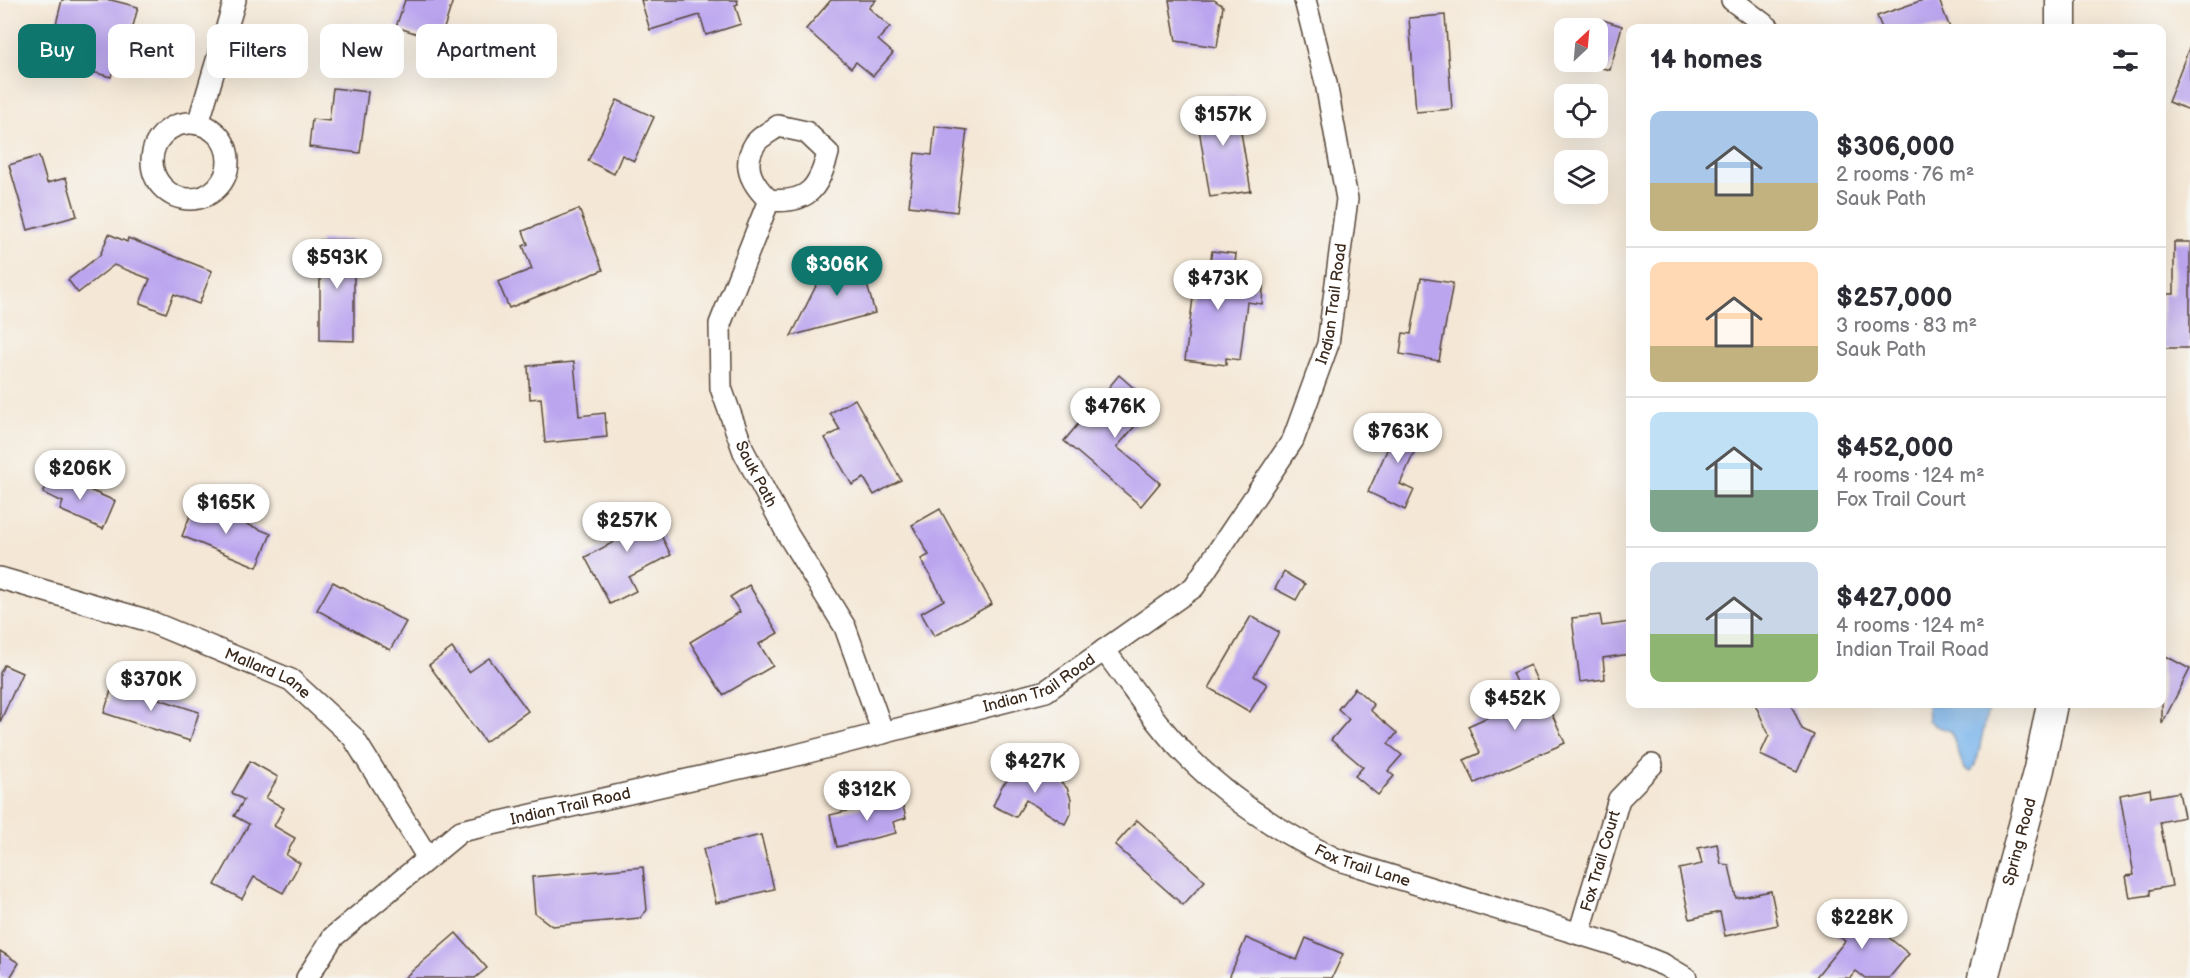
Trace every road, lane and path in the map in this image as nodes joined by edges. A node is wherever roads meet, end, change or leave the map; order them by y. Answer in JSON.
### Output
{"nodes":[{"id":1,"x":235,"y":0,"type":"edge"},
{"id":2,"x":1305,"y":0,"type":"edge"},
{"id":3,"x":1732,"y":0,"type":"edge"},
{"id":4,"x":2061,"y":0,"type":"edge"},
{"id":5,"x":1764,"y":24,"type":"edge"},
{"id":6,"x":2061,"y":24,"type":"edge"},
{"id":7,"x":198,"y":124,"type":"dead end"},
{"id":8,"x":769,"y":200,"type":"dead end"},
{"id":9,"x":0,"y":578,"type":"edge"},
{"id":10,"x":1104,"y":650,"type":"junction"},
{"id":11,"x":2051,"y":708,"type":"edge"},
{"id":12,"x":883,"y":733,"type":"junction"},
{"id":13,"x":1652,"y":765,"type":"dead end"},
{"id":14,"x":428,"y":858,"type":"junction"},
{"id":15,"x":1580,"y":934,"type":"junction"},
{"id":16,"x":307,"y":978,"type":"edge"},
{"id":17,"x":1686,"y":978,"type":"edge"},
{"id":18,"x":1983,"y":978,"type":"edge"}],
"edges":[{"from":1,"to":7,"type":"street"},
{"from":2,"to":10,"type":"street","name":"Indian Trail Road"},
{"from":3,"to":5,"type":"street"},
{"from":4,"to":6,"type":"street"},
{"from":8,"to":12,"type":"street","name":"Sauk Path"},
{"from":9,"to":14,"type":"street","name":"Mallard Lane"},
{"from":10,"to":12,"type":"street","name":"Indian Trail Road"},
{"from":10,"to":15,"type":"street","name":"Fox Trail Lane"},
{"from":11,"to":18,"type":"street","name":"Spring Road"},
{"from":12,"to":14,"type":"street","name":"Indian Trail Road"},
{"from":13,"to":15,"type":"street","name":"Fox Trail Court"},
{"from":14,"to":16,"type":"street","name":"Indian Trail Road"},
{"from":15,"to":17,"type":"street","name":"Fox Trail Lane"}]}
